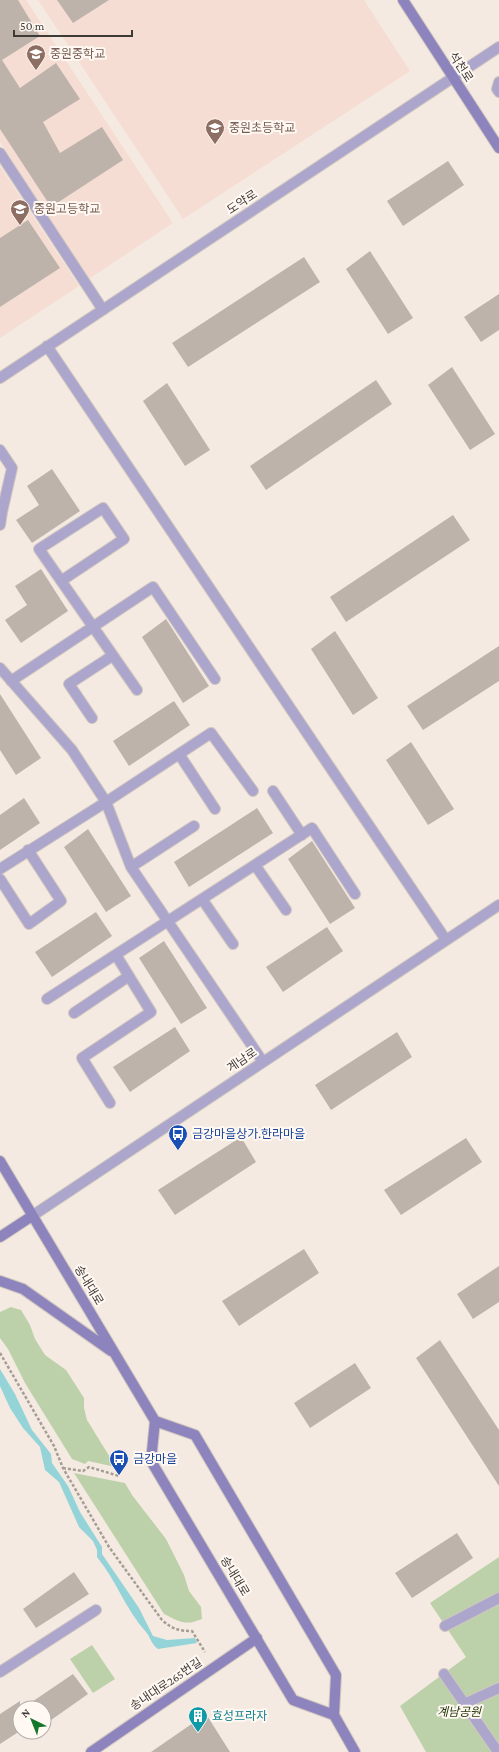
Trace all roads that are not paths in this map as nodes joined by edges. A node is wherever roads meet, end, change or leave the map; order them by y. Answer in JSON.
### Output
{"nodes":[{"id":1,"x":403,"y":0,"type":"edge"},
{"id":2,"x":499,"y":47,"type":"edge"},
{"id":3,"x":453,"y":78,"type":"junction"},
{"id":4,"x":499,"y":82,"type":"edge"},
{"id":5,"x":499,"y":92,"type":"edge"},
{"id":6,"x":499,"y":148,"type":"edge"},
{"id":7,"x":0,"y":153,"type":"edge"},
{"id":8,"x":103,"y":310,"type":"junction"},
{"id":9,"x":47,"y":346,"type":"junction"},
{"id":10,"x":0,"y":378,"type":"edge"},
{"id":11,"x":0,"y":450,"type":"edge"},
{"id":12,"x":1,"y":510,"type":"edge"},
{"id":13,"x":0,"y":525,"type":"edge"},
{"id":14,"x":61,"y":581,"type":"junction"},
{"id":15,"x":92,"y":627,"type":"junction"},
{"id":16,"x":112,"y":656,"type":"junction"},
{"id":17,"x":0,"y":668,"type":"edge"},
{"id":18,"x":215,"y":679,"type":"dead end"},
{"id":19,"x":11,"y":681,"type":"junction"},
{"id":20,"x":137,"y":690,"type":"dead end"},
{"id":21,"x":92,"y":718,"type":"dead end"},
{"id":22,"x":179,"y":754,"type":"junction"},
{"id":23,"x":253,"y":791,"type":"dead end"},
{"id":24,"x":273,"y":791,"type":"dead end"},
{"id":25,"x":106,"y":802,"type":"junction"},
{"id":26,"x":215,"y":809,"type":"dead end"},
{"id":27,"x":194,"y":826,"type":"dead end"},
{"id":28,"x":302,"y":835,"type":"junction"},
{"id":29,"x":28,"y":850,"type":"junction"},
{"id":30,"x":255,"y":865,"type":"junction"},
{"id":31,"x":131,"y":867,"type":"junction"},
{"id":32,"x":0,"y":869,"type":"edge"},
{"id":33,"x":0,"y":879,"type":"edge"},
{"id":34,"x":355,"y":894,"type":"dead end"},
{"id":35,"x":202,"y":900,"type":"junction"},
{"id":36,"x":499,"y":905,"type":"edge"},
{"id":37,"x":286,"y":910,"type":"dead end"},
{"id":38,"x":168,"y":922,"type":"junction"},
{"id":39,"x":446,"y":940,"type":"junction"},
{"id":40,"x":233,"y":944,"type":"dead end"},
{"id":41,"x":116,"y":955,"type":"junction"},
{"id":42,"x":129,"y":976,"type":"junction"},
{"id":43,"x":47,"y":999,"type":"dead end"},
{"id":44,"x":74,"y":1013,"type":"dead end"},
{"id":45,"x":263,"y":1062,"type":"junction"},
{"id":46,"x":110,"y":1103,"type":"dead end"},
{"id":47,"x":0,"y":1161,"type":"edge"},
{"id":48,"x":32,"y":1216,"type":"junction"},
{"id":49,"x":0,"y":1237,"type":"edge"},
{"id":50,"x":0,"y":1281,"type":"edge"},
{"id":51,"x":114,"y":1352,"type":"junction"},
{"id":52,"x":155,"y":1421,"type":"junction"},
{"id":53,"x":499,"y":1598,"type":"edge"},
{"id":54,"x":96,"y":1610,"type":"dead end"},
{"id":55,"x":445,"y":1626,"type":"dead end"},
{"id":56,"x":256,"y":1638,"type":"junction"},
{"id":57,"x":0,"y":1672,"type":"edge"},
{"id":58,"x":444,"y":1674,"type":"dead end"},
{"id":59,"x":499,"y":1688,"type":"edge"},
{"id":60,"x":464,"y":1704,"type":"junction"},
{"id":61,"x":334,"y":1715,"type":"junction"},
{"id":62,"x":94,"y":1751,"type":"edge"},
{"id":63,"x":355,"y":1752,"type":"edge"},
{"id":64,"x":498,"y":1752,"type":"edge"}],
"edges":[{"from":1,"to":3,"type":"street","name":"석천로"},
{"from":2,"to":3,"type":"street","name":"도약로"},
{"from":3,"to":6,"type":"street","name":"석천로"},
{"from":3,"to":8,"type":"street","name":"도약로"},
{"from":4,"to":5,"type":"street"},
{"from":7,"to":8,"type":"street"},
{"from":8,"to":9,"type":"street","name":"도약로"},
{"from":9,"to":10,"type":"street","name":"도약로"},
{"from":9,"to":39,"type":"street"},
{"from":11,"to":12,"type":"street"},
{"from":12,"to":13,"type":"street"},
{"from":14,"to":14,"type":"street"},
{"from":14,"to":15,"type":"street"},
{"from":15,"to":16,"type":"street"},
{"from":15,"to":18,"type":"street"},
{"from":15,"to":19,"type":"street"},
{"from":16,"to":20,"type":"street"},
{"from":16,"to":21,"type":"street"},
{"from":17,"to":19,"type":"street"},
{"from":19,"to":25,"type":"street"},
{"from":22,"to":23,"type":"street"},
{"from":22,"to":25,"type":"street"},
{"from":22,"to":26,"type":"street"},
{"from":24,"to":28,"type":"street"},
{"from":25,"to":29,"type":"street"},
{"from":25,"to":31,"type":"street"},
{"from":27,"to":31,"type":"street"},
{"from":28,"to":30,"type":"street"},
{"from":28,"to":34,"type":"street"},
{"from":29,"to":32,"type":"street"},
{"from":29,"to":33,"type":"street"},
{"from":30,"to":35,"type":"street"},
{"from":30,"to":37,"type":"street"},
{"from":31,"to":38,"type":"street"},
{"from":35,"to":38,"type":"street"},
{"from":35,"to":40,"type":"street"},
{"from":36,"to":39,"type":"street","name":"계남로"},
{"from":38,"to":41,"type":"street"},
{"from":38,"to":45,"type":"street"},
{"from":39,"to":45,"type":"street","name":"계남로"},
{"from":41,"to":42,"type":"street"},
{"from":41,"to":43,"type":"street"},
{"from":42,"to":44,"type":"street"},
{"from":42,"to":46,"type":"street"},
{"from":45,"to":48,"type":"street","name":"계남로"},
{"from":47,"to":48,"type":"street","name":"송내대로"},
{"from":48,"to":49,"type":"street","name":"계남로"},
{"from":48,"to":51,"type":"street","name":"송내대로"},
{"from":50,"to":51,"type":"street"},
{"from":51,"to":52,"type":"street","name":"송내대로"},
{"from":52,"to":56,"type":"street","name":"송내대로"},
{"from":52,"to":61,"type":"street"},
{"from":53,"to":55,"type":"street"},
{"from":54,"to":57,"type":"street"},
{"from":56,"to":61,"type":"street","name":"송내대로"},
{"from":56,"to":62,"type":"street","name":"송내대로265번길"},
{"from":58,"to":60,"type":"street"},
{"from":59,"to":60,"type":"street"},
{"from":60,"to":64,"type":"street"},
{"from":61,"to":63,"type":"street"}]}
